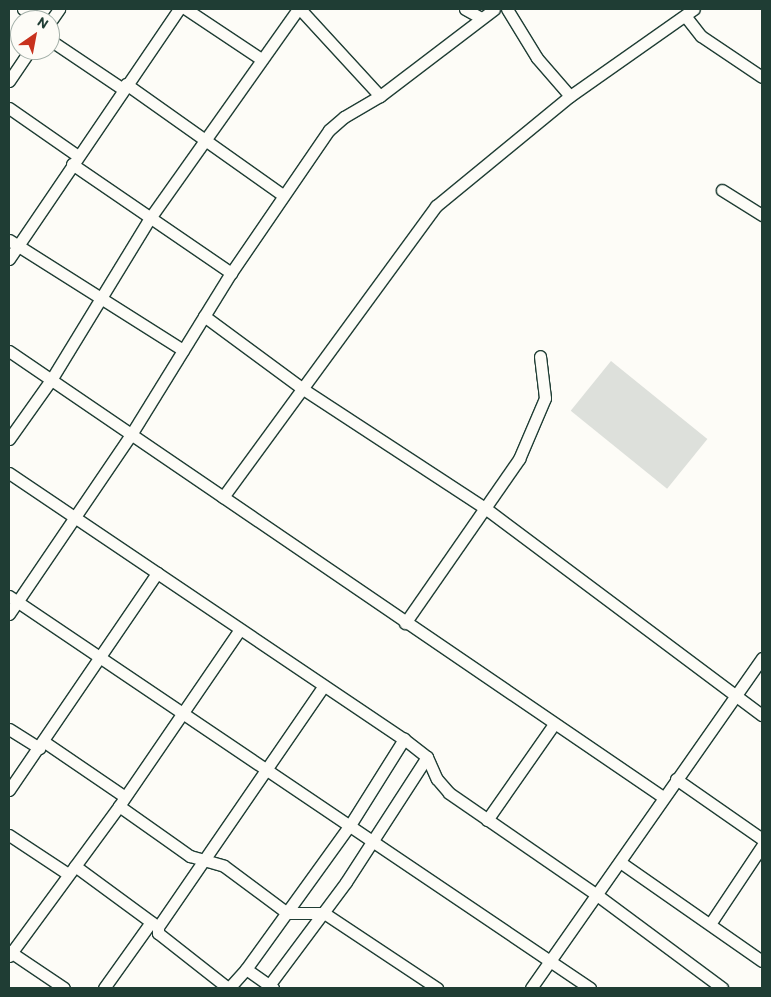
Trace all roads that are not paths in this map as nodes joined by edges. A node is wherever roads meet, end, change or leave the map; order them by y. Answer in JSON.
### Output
{"nodes":[{"id":1,"x":179,"y":9,"type":"edge"},
{"id":2,"x":186,"y":9,"type":"edge"},
{"id":3,"x":299,"y":9,"type":"edge"},
{"id":4,"x":465,"y":9,"type":"edge"},
{"id":5,"x":494,"y":9,"type":"edge"},
{"id":6,"x":507,"y":9,"type":"edge"},
{"id":7,"x":690,"y":13,"type":"edge"},
{"id":8,"x":481,"y":18,"type":"junction"},
{"id":9,"x":60,"y":46,"type":"edge"},
{"id":10,"x":261,"y":59,"type":"junction"},
{"id":11,"x":23,"y":60,"type":"edge"},
{"id":12,"x":762,"y":77,"type":"edge"},
{"id":13,"x":9,"y":81,"type":"edge"},
{"id":14,"x":124,"y":87,"type":"junction"},
{"id":15,"x":380,"y":96,"type":"junction"},
{"id":16,"x":570,"y":96,"type":"junction"},
{"id":17,"x":9,"y":108,"type":"edge"},
{"id":18,"x":206,"y":141,"type":"junction"},
{"id":19,"x":75,"y":160,"type":"junction"},
{"id":20,"x":722,"y":190,"type":"dead end"},
{"id":21,"x":283,"y":195,"type":"junction"},
{"id":22,"x":762,"y":216,"type":"edge"},
{"id":23,"x":150,"y":218,"type":"junction"},
{"id":24,"x":13,"y":243,"type":"edge"},
{"id":25,"x":9,"y":259,"type":"edge"},
{"id":26,"x":231,"y":273,"type":"junction"},
{"id":27,"x":98,"y":299,"type":"junction"},
{"id":28,"x":204,"y":316,"type":"junction"},
{"id":29,"x":183,"y":350,"type":"junction"},
{"id":30,"x":9,"y":351,"type":"edge"},
{"id":31,"x":540,"y":356,"type":"dead end"},
{"id":32,"x":51,"y":380,"type":"junction"},
{"id":33,"x":304,"y":390,"type":"junction"},
{"id":34,"x":132,"y":433,"type":"junction"},
{"id":35,"x":9,"y":439,"type":"edge"},
{"id":36,"x":9,"y":474,"type":"edge"},
{"id":37,"x":223,"y":497,"type":"junction"},
{"id":38,"x":485,"y":508,"type":"junction"},
{"id":39,"x":75,"y":518,"type":"junction"},
{"id":40,"x":157,"y":572,"type":"junction"},
{"id":41,"x":13,"y":599,"type":"edge"},
{"id":42,"x":9,"y":614,"type":"edge"},
{"id":43,"x":405,"y":623,"type":"junction"},
{"id":44,"x":240,"y":629,"type":"junction"},
{"id":45,"x":99,"y":658,"type":"junction"},
{"id":46,"x":762,"y":658,"type":"edge"},
{"id":47,"x":323,"y":687,"type":"junction"},
{"id":48,"x":735,"y":696,"type":"junction"},
{"id":49,"x":181,"y":714,"type":"junction"},
{"id":50,"x":762,"y":715,"type":"edge"},
{"id":51,"x":554,"y":724,"type":"junction"},
{"id":52,"x":9,"y":728,"type":"edge"},
{"id":53,"x":404,"y":739,"type":"junction"},
{"id":54,"x":41,"y":745,"type":"junction"},
{"id":55,"x":427,"y":757,"type":"junction"},
{"id":56,"x":264,"y":771,"type":"junction"},
{"id":57,"x":676,"y":780,"type":"junction"},
{"id":58,"x":9,"y":790,"type":"edge"},
{"id":59,"x":664,"y":797,"type":"junction"},
{"id":60,"x":122,"y":801,"type":"junction"},
{"id":61,"x":487,"y":820,"type":"junction"},
{"id":62,"x":350,"y":825,"type":"junction"},
{"id":63,"x":9,"y":835,"type":"edge"},
{"id":64,"x":762,"y":839,"type":"edge"},
{"id":65,"x":373,"y":841,"type":"junction"},
{"id":66,"x":762,"y":846,"type":"edge"},
{"id":67,"x":205,"y":859,"type":"junction"},
{"id":68,"x":620,"y":862,"type":"junction"},
{"id":69,"x":71,"y":870,"type":"junction"},
{"id":70,"x":597,"y":894,"type":"junction"},
{"id":71,"x":287,"y":913,"type":"junction"},
{"id":72,"x":324,"y":913,"type":"junction"},
{"id":73,"x":154,"y":924,"type":"junction"},
{"id":74,"x":710,"y":924,"type":"junction"},
{"id":75,"x":10,"y":953,"type":"edge"},
{"id":76,"x":762,"y":961,"type":"edge"},
{"id":77,"x":551,"y":962,"type":"junction"},
{"id":78,"x":246,"y":970,"type":"junction"},
{"id":79,"x":270,"y":987,"type":"edge"},
{"id":80,"x":64,"y":988,"type":"edge"},
{"id":81,"x":104,"y":988,"type":"edge"},
{"id":82,"x":228,"y":988,"type":"edge"},
{"id":83,"x":437,"y":988,"type":"edge"},
{"id":84,"x":531,"y":988,"type":"edge"},
{"id":85,"x":590,"y":988,"type":"edge"},
{"id":86,"x":722,"y":988,"type":"edge"}],
"edges":[{"from":1,"to":14,"type":"street"},
{"from":2,"to":10,"type":"street"},
{"from":3,"to":10,"type":"street"},
{"from":3,"to":15,"type":"street"},
{"from":4,"to":8,"type":"street"},
{"from":5,"to":8,"type":"street"},
{"from":6,"to":16,"type":"street"},
{"from":7,"to":12,"type":"street"},
{"from":7,"to":16,"type":"street"},
{"from":8,"to":15,"type":"street"},
{"from":9,"to":14,"type":"street"},
{"from":10,"to":18,"type":"street"},
{"from":11,"to":13,"type":"street"},
{"from":14,"to":18,"type":"street"},
{"from":14,"to":19,"type":"street"},
{"from":15,"to":21,"type":"street"},
{"from":16,"to":33,"type":"street"},
{"from":17,"to":19,"type":"street"},
{"from":18,"to":21,"type":"street"},
{"from":18,"to":23,"type":"street"},
{"from":19,"to":23,"type":"street"},
{"from":19,"to":24,"type":"street"},
{"from":20,"to":22,"type":"street"},
{"from":21,"to":26,"type":"street"},
{"from":23,"to":26,"type":"street"},
{"from":23,"to":27,"type":"street"},
{"from":24,"to":25,"type":"street"},
{"from":24,"to":27,"type":"street"},
{"from":26,"to":28,"type":"street"},
{"from":27,"to":29,"type":"street"},
{"from":27,"to":32,"type":"street"},
{"from":28,"to":29,"type":"street"},
{"from":28,"to":33,"type":"street"},
{"from":29,"to":34,"type":"street"},
{"from":30,"to":32,"type":"street"},
{"from":31,"to":38,"type":"street"},
{"from":32,"to":34,"type":"street"},
{"from":32,"to":35,"type":"street"},
{"from":33,"to":37,"type":"street"},
{"from":33,"to":38,"type":"street"},
{"from":34,"to":37,"type":"street"},
{"from":34,"to":39,"type":"street"},
{"from":36,"to":39,"type":"street"},
{"from":37,"to":43,"type":"street"},
{"from":38,"to":43,"type":"street"},
{"from":38,"to":48,"type":"street"},
{"from":39,"to":40,"type":"street"},
{"from":39,"to":41,"type":"street"},
{"from":40,"to":44,"type":"street"},
{"from":40,"to":45,"type":"street"},
{"from":41,"to":42,"type":"street"},
{"from":41,"to":45,"type":"street"},
{"from":43,"to":51,"type":"street"},
{"from":44,"to":47,"type":"street"},
{"from":44,"to":49,"type":"street"},
{"from":45,"to":49,"type":"street"},
{"from":45,"to":54,"type":"street"},
{"from":46,"to":48,"type":"street"},
{"from":47,"to":53,"type":"street"},
{"from":47,"to":56,"type":"street"},
{"from":48,"to":50,"type":"street"},
{"from":48,"to":57,"type":"street"},
{"from":49,"to":56,"type":"street"},
{"from":49,"to":60,"type":"street"},
{"from":51,"to":59,"type":"street"},
{"from":51,"to":61,"type":"street"},
{"from":52,"to":54,"type":"street"},
{"from":53,"to":55,"type":"street"},
{"from":53,"to":62,"type":"street"},
{"from":54,"to":58,"type":"street"},
{"from":54,"to":60,"type":"street"},
{"from":55,"to":61,"type":"street"},
{"from":55,"to":65,"type":"street"},
{"from":56,"to":62,"type":"street"},
{"from":56,"to":67,"type":"street"},
{"from":57,"to":59,"type":"street"},
{"from":57,"to":64,"type":"street"},
{"from":59,"to":68,"type":"street"},
{"from":60,"to":67,"type":"street"},
{"from":60,"to":69,"type":"street"},
{"from":61,"to":70,"type":"street"},
{"from":62,"to":65,"type":"street"},
{"from":62,"to":71,"type":"street"},
{"from":63,"to":69,"type":"street"},
{"from":65,"to":72,"type":"street"},
{"from":65,"to":77,"type":"street"},
{"from":66,"to":74,"type":"street"},
{"from":67,"to":71,"type":"street"},
{"from":67,"to":73,"type":"street"},
{"from":68,"to":70,"type":"street"},
{"from":68,"to":74,"type":"street"},
{"from":69,"to":73,"type":"street"},
{"from":69,"to":75,"type":"street"},
{"from":70,"to":77,"type":"street"},
{"from":70,"to":86,"type":"street"},
{"from":71,"to":72,"type":"street"},
{"from":71,"to":78,"type":"street"},
{"from":72,"to":79,"type":"street"},
{"from":72,"to":83,"type":"street"},
{"from":73,"to":81,"type":"street"},
{"from":73,"to":82,"type":"street"},
{"from":74,"to":76,"type":"street"},
{"from":75,"to":80,"type":"street"},
{"from":77,"to":84,"type":"street"},
{"from":77,"to":85,"type":"street"},
{"from":78,"to":79,"type":"street"},
{"from":78,"to":82,"type":"street"}]}
